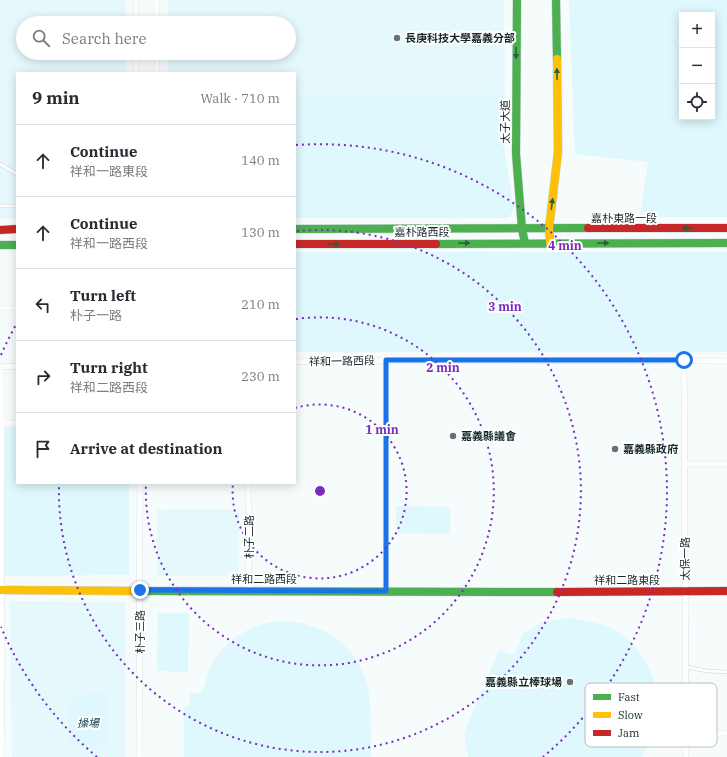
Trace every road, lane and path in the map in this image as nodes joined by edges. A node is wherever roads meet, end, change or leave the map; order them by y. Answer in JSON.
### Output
{"nodes":[{"id":1,"x":136,"y":0,"type":"edge"},
{"id":2,"x":157,"y":0,"type":"edge"},
{"id":3,"x":516,"y":0,"type":"edge"},
{"id":4,"x":556,"y":0,"type":"edge"},
{"id":5,"x":136,"y":16,"type":"edge"},
{"id":6,"x":157,"y":16,"type":"edge"},
{"id":7,"x":136,"y":60,"type":"edge"},
{"id":8,"x":157,"y":60,"type":"edge"},
{"id":9,"x":136,"y":72,"type":"edge"},
{"id":10,"x":157,"y":72,"type":"edge"},
{"id":11,"x":0,"y":164,"type":"edge"},
{"id":12,"x":16,"y":173,"type":"edge"},
{"id":13,"x":0,"y":206,"type":"edge"},
{"id":14,"x":16,"y":206,"type":"edge"},
{"id":15,"x":727,"y":228,"type":"edge"},
{"id":16,"x":296,"y":229,"type":"edge"},
{"id":17,"x":522,"y":229,"type":"junction"},
{"id":18,"x":549,"y":229,"type":"junction"},
{"id":19,"x":0,"y":230,"type":"edge"},
{"id":20,"x":16,"y":230,"type":"edge"},
{"id":21,"x":525,"y":243,"type":"junction"},
{"id":22,"x":550,"y":243,"type":"junction"},
{"id":23,"x":727,"y":243,"type":"edge"},
{"id":24,"x":296,"y":244,"type":"edge"},
{"id":25,"x":0,"y":245,"type":"edge"},
{"id":26,"x":16,"y":245,"type":"edge"},
{"id":27,"x":0,"y":308,"type":"edge"},
{"id":28,"x":16,"y":308,"type":"edge"},
{"id":29,"x":386,"y":360,"type":"junction"},
{"id":30,"x":684,"y":360,"type":"junction"},
{"id":31,"x":727,"y":361,"type":"edge"},
{"id":32,"x":296,"y":362,"type":"edge"},
{"id":33,"x":16,"y":366,"type":"edge"},
{"id":34,"x":0,"y":367,"type":"edge"},
{"id":35,"x":1,"y":423,"type":"edge"},
{"id":36,"x":16,"y":423,"type":"edge"},
{"id":37,"x":0,"y":450,"type":"edge"},
{"id":38,"x":685,"y":464,"type":"junction"},
{"id":39,"x":727,"y":464,"type":"edge"},
{"id":40,"x":140,"y":484,"type":"edge"},
{"id":41,"x":248,"y":484,"type":"edge"},
{"id":42,"x":1,"y":512,"type":"edge"},
{"id":43,"x":0,"y":590,"type":"edge"},
{"id":44,"x":140,"y":590,"type":"junction"},
{"id":45,"x":249,"y":590,"type":"junction"},
{"id":46,"x":386,"y":591,"type":"junction"},
{"id":47,"x":686,"y":591,"type":"junction"},
{"id":48,"x":727,"y":591,"type":"edge"},
{"id":49,"x":527,"y":592,"type":"joint"},
{"id":50,"x":1,"y":665,"type":"edge"},
{"id":51,"x":686,"y":667,"type":"junction"},
{"id":52,"x":727,"y":672,"type":"edge"},
{"id":53,"x":686,"y":683,"type":"edge"},
{"id":54,"x":717,"y":733,"type":"edge"},
{"id":55,"x":727,"y":733,"type":"edge"},
{"id":56,"x":1,"y":757,"type":"edge"},
{"id":57,"x":139,"y":757,"type":"edge"}],
"edges":[{"from":1,"to":5,"type":"street"},
{"from":2,"to":6,"type":"street"},
{"from":3,"to":17,"type":"street","name":"太子大道","one_way":true},
{"from":18,"to":4,"type":"street","one_way":true},
{"from":7,"to":9,"type":"street"},
{"from":8,"to":10,"type":"street"},
{"from":11,"to":12,"type":"lane"},
{"from":13,"to":14,"type":"lane"},
{"from":15,"to":18,"type":"street","name":"嘉朴東路一段","one_way":true},
{"from":16,"to":17,"type":"street","name":"嘉朴路西段"},
{"from":17,"to":18,"type":"street","name":"嘉朴東路一段"},
{"from":17,"to":21,"type":"street","name":"太子大道"},
{"from":18,"to":22,"type":"street"},
{"from":19,"to":20,"type":"street"},
{"from":21,"to":22,"type":"street","name":"嘉朴路西段"},
{"from":24,"to":21,"type":"street","name":"嘉朴路西段","one_way":true},
{"from":22,"to":23,"type":"street","one_way":true},
{"from":25,"to":26,"type":"street"},
{"from":27,"to":28,"type":"street"},
{"from":29,"to":30,"type":"street","name":"祥和一路西段"},
{"from":29,"to":32,"type":"street","name":"祥和一路西段"},
{"from":29,"to":46,"type":"street"},
{"from":30,"to":31,"type":"street","name":"祥和一路西段"},
{"from":30,"to":38,"type":"street","name":"太保一路"},
{"from":33,"to":34,"type":"street"},
{"from":34,"to":35,"type":"street"},
{"from":35,"to":36,"type":"street"},
{"from":35,"to":37,"type":"street"},
{"from":37,"to":42,"type":"street"},
{"from":38,"to":39,"type":"street"},
{"from":38,"to":47,"type":"street","name":"太保一路"},
{"from":40,"to":44,"type":"street","name":"朴子三路"},
{"from":41,"to":45,"type":"street","name":"朴子二路"},
{"from":42,"to":43,"type":"street"},
{"from":43,"to":44,"type":"street","name":"祥和二路西段"},
{"from":43,"to":50,"type":"street"},
{"from":44,"to":45,"type":"street","name":"祥和二路西段"},
{"from":44,"to":57,"type":"street","name":"朴子三路"},
{"from":45,"to":46,"type":"street","name":"祥和二路西段"},
{"from":46,"to":49,"type":"street","name":"祥和二路西段"},
{"from":47,"to":48,"type":"street","name":"祥和二路東段"},
{"from":47,"to":49,"type":"street","name":"祥和二路東段"},
{"from":47,"to":51,"type":"street","name":"太保一路"},
{"from":50,"to":56,"type":"street"},
{"from":51,"to":52,"type":"lane"},
{"from":51,"to":53,"type":"street","name":"太保一路"},
{"from":54,"to":55,"type":"street"}]}
